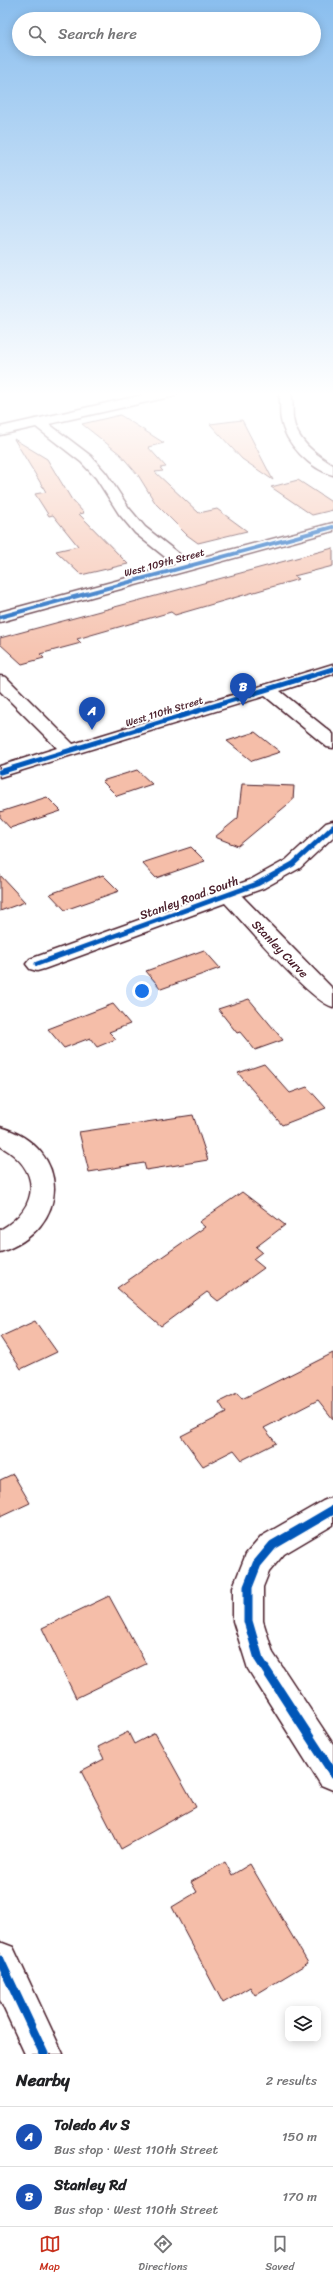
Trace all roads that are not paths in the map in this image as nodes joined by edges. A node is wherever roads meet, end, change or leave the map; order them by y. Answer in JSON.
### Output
{"nodes":[{"id":1,"x":109,"y":488,"type":"edge"},
{"id":2,"x":333,"y":527,"type":"edge"},
{"id":3,"x":186,"y":567,"type":"junction"},
{"id":4,"x":0,"y":617,"type":"edge"},
{"id":5,"x":333,"y":669,"type":"edge"},
{"id":6,"x":0,"y":681,"type":"edge"},
{"id":7,"x":267,"y":689,"type":"junction"},
{"id":8,"x":333,"y":743,"type":"edge"},
{"id":9,"x":70,"y":750,"type":"junction"},
{"id":10,"x":0,"y":772,"type":"edge"},
{"id":11,"x":333,"y":827,"type":"edge"},
{"id":12,"x":229,"y":896,"type":"junction"},
{"id":13,"x":37,"y":964,"type":"dead end"},
{"id":14,"x":333,"y":1000,"type":"edge"},
{"id":15,"x":0,"y":1135,"type":"edge"},
{"id":16,"x":0,"y":1242,"type":"edge"},
{"id":17,"x":333,"y":1510,"type":"edge"},
{"id":18,"x":333,"y":1773,"type":"edge"},
{"id":19,"x":0,"y":1960,"type":"edge"},
{"id":20,"x":44,"y":2054,"type":"edge"}],
"edges":[{"from":1,"to":3,"type":"street"},
{"from":2,"to":3,"type":"street","name":"West 109th Street"},
{"from":3,"to":4,"type":"street","name":"West 109th Street"},
{"from":5,"to":7,"type":"street","name":"West 110th Street"},
{"from":6,"to":9,"type":"street"},
{"from":7,"to":8,"type":"street"},
{"from":7,"to":9,"type":"street","name":"West 110th Street"},
{"from":9,"to":10,"type":"street","name":"West 110th Street"},
{"from":11,"to":12,"type":"street","name":"Stanley Road South"},
{"from":12,"to":13,"type":"street","name":"Stanley Road South"},
{"from":12,"to":14,"type":"street","name":"Stanley Curve"},
{"from":15,"to":16,"type":"street"},
{"from":17,"to":18,"type":"street"},
{"from":19,"to":20,"type":"street"}]}
